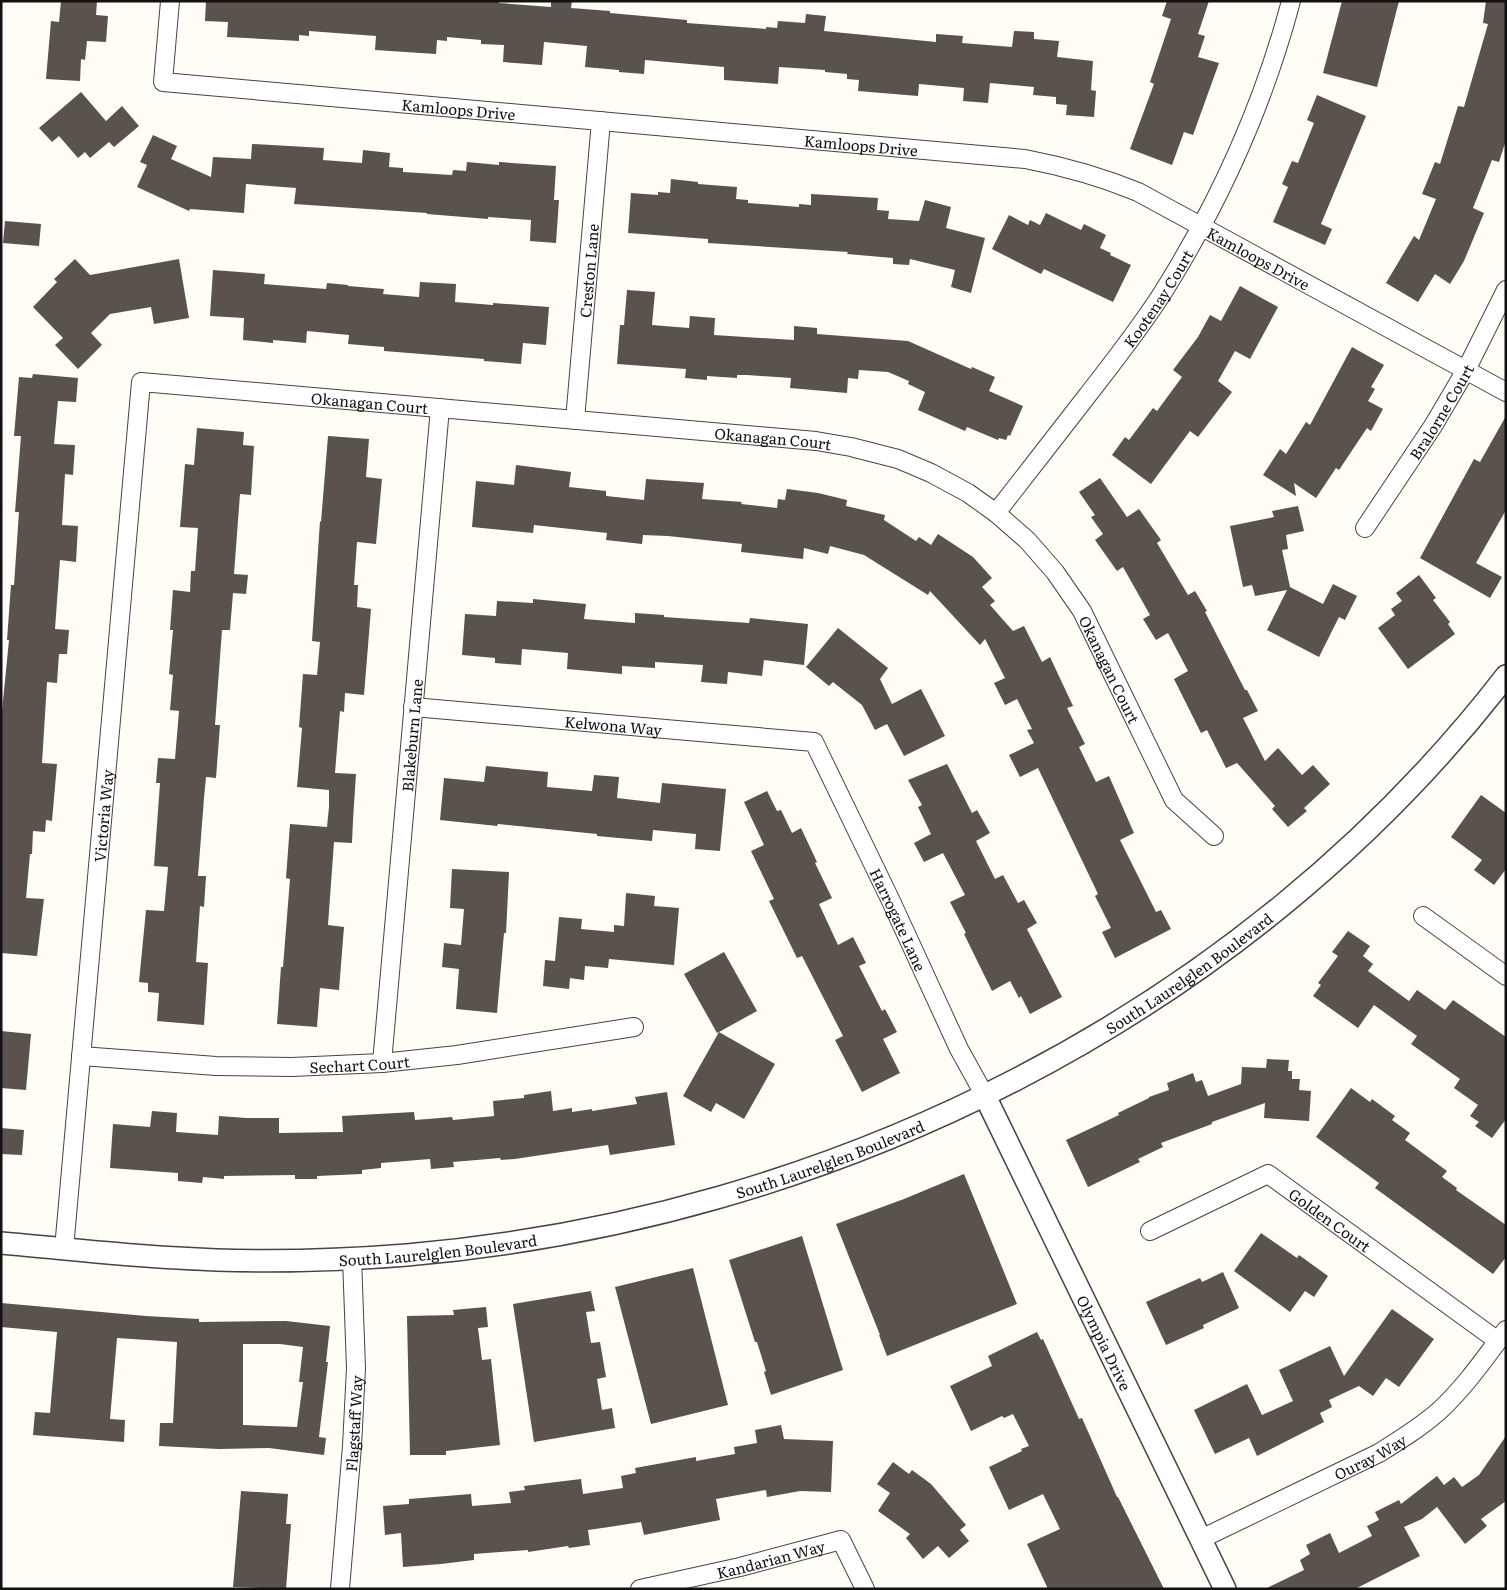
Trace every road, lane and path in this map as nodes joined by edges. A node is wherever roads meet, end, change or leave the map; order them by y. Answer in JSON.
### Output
{"nodes":[{"id":1,"x":170,"y":1,"type":"edge"},
{"id":2,"x":1291,"y":1,"type":"edge"},
{"id":3,"x":601,"y":122,"type":"junction"},
{"id":4,"x":1202,"y":226,"type":"junction"},
{"id":5,"x":1506,"y":290,"type":"edge"},
{"id":6,"x":1466,"y":370,"type":"junction"},
{"id":7,"x":141,"y":382,"type":"joint"},
{"id":8,"x":1506,"y":392,"type":"edge"},
{"id":9,"x":440,"y":408,"type":"junction"},
{"id":10,"x":575,"y":420,"type":"junction"},
{"id":11,"x":996,"y":513,"type":"junction"},
{"id":12,"x":1366,"y":528,"type":"dead end"},
{"id":13,"x":1506,"y":676,"type":"edge"},
{"id":14,"x":413,"y":707,"type":"junction"},
{"id":15,"x":814,"y":742,"type":"joint"},
{"id":16,"x":1214,"y":836,"type":"dead end"},
{"id":17,"x":1422,"y":916,"type":"dead end"},
{"id":18,"x":1506,"y":976,"type":"edge"},
{"id":19,"x":634,"y":1027,"type":"dead end"},
{"id":20,"x":81,"y":1056,"type":"junction"},
{"id":21,"x":382,"y":1063,"type":"junction"},
{"id":22,"x":985,"y":1096,"type":"junction"},
{"id":23,"x":1150,"y":1231,"type":"dead end"},
{"id":24,"x":1,"y":1242,"type":"edge"},
{"id":25,"x":64,"y":1249,"type":"junction"},
{"id":26,"x":352,"y":1258,"type":"junction"},
{"id":27,"x":1502,"y":1336,"type":"edge"},
{"id":28,"x":1201,"y":1540,"type":"junction"},
{"id":29,"x":340,"y":1589,"type":"edge"},
{"id":30,"x":640,"y":1589,"type":"edge"},
{"id":31,"x":865,"y":1589,"type":"edge"},
{"id":32,"x":1225,"y":1589,"type":"edge"}],
"edges":[{"from":1,"to":3,"type":"street","name":"Kamloops Drive"},
{"from":2,"to":4,"type":"street","name":"Kootenay Court"},
{"from":3,"to":4,"type":"street","name":"Kamloops Drive"},
{"from":3,"to":10,"type":"street","name":"Creston Lane"},
{"from":4,"to":6,"type":"street","name":"Kamloops Drive"},
{"from":4,"to":11,"type":"street","name":"Kootenay Court"},
{"from":5,"to":6,"type":"street","name":"Bralorne Court"},
{"from":6,"to":8,"type":"street","name":"Kamloops Drive"},
{"from":6,"to":12,"type":"street","name":"Bralorne Court"},
{"from":7,"to":9,"type":"street","name":"Okanagan Court"},
{"from":7,"to":20,"type":"street","name":"Victoria Way"},
{"from":9,"to":10,"type":"street","name":"Okanagan Court"},
{"from":9,"to":14,"type":"street","name":"Blakeburn Lane"},
{"from":10,"to":11,"type":"street","name":"Okanagan Court"},
{"from":11,"to":16,"type":"street","name":"Okanagan Court"},
{"from":13,"to":22,"type":"street","name":"South Laurelglen Boulevard"},
{"from":14,"to":15,"type":"street","name":"Kelwona Way"},
{"from":14,"to":21,"type":"street","name":"Blakeburn Lane"},
{"from":15,"to":22,"type":"street","name":"Harrogate Lane"},
{"from":17,"to":18,"type":"street"},
{"from":19,"to":21,"type":"street","name":"Sechart Court"},
{"from":20,"to":21,"type":"street","name":"Sechart Court"},
{"from":20,"to":25,"type":"street","name":"Victoria Way"},
{"from":22,"to":26,"type":"street","name":"South Laurelglen Boulevard"},
{"from":22,"to":28,"type":"street","name":"Olympia Drive"},
{"from":23,"to":27,"type":"street","name":"Golden Court"},
{"from":24,"to":25,"type":"street","name":"South Laurelglen Boulevard"},
{"from":25,"to":26,"type":"street","name":"South Laurelglen Boulevard"},
{"from":26,"to":29,"type":"street","name":"Flagstaff Way"},
{"from":27,"to":28,"type":"street","name":"Ouray Way"},
{"from":28,"to":32,"type":"street","name":"Olympia Drive"},
{"from":30,"to":31,"type":"street","name":"Kandarian Way"}]}
